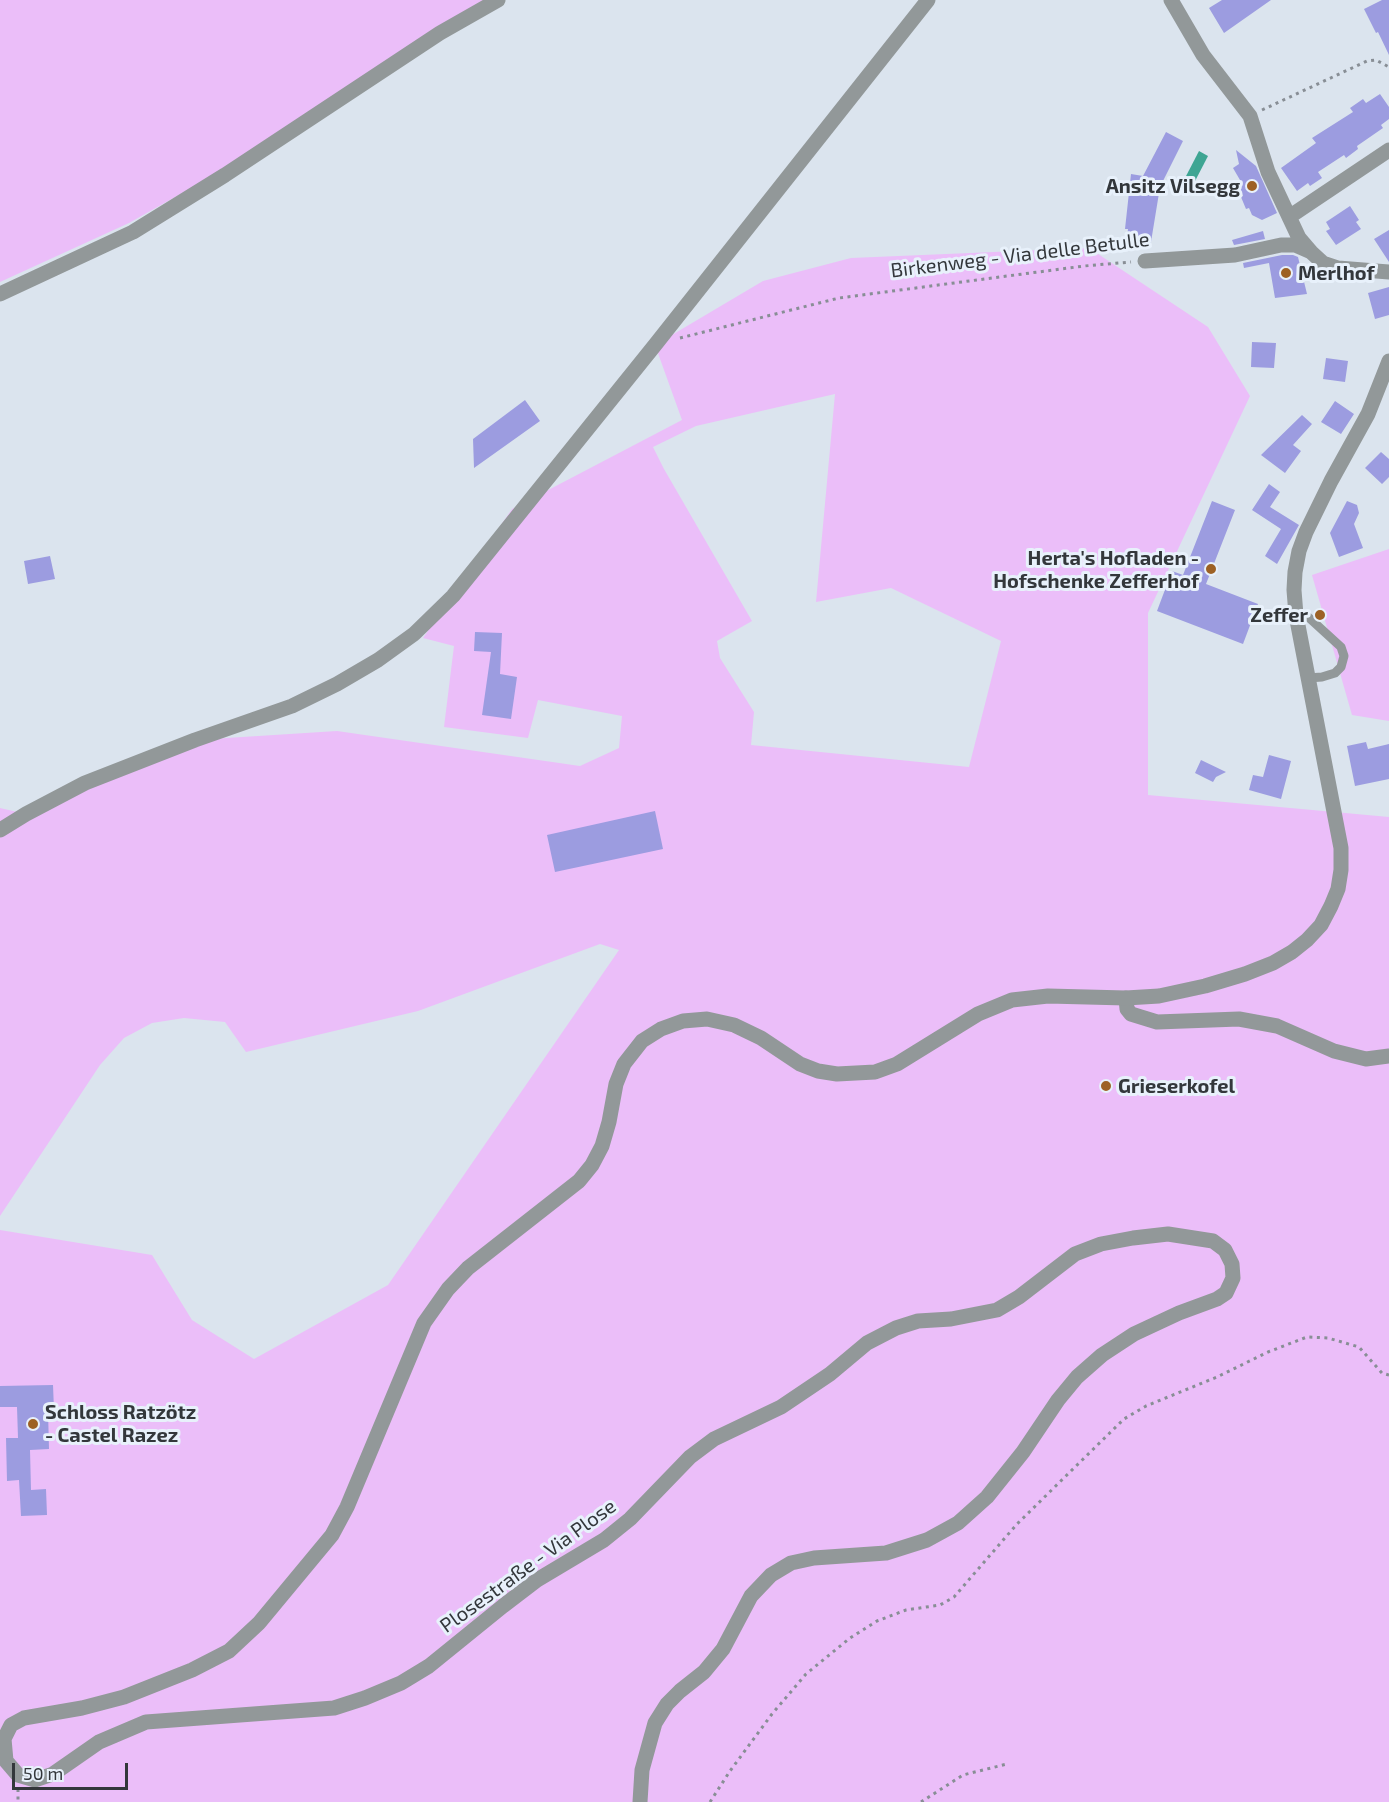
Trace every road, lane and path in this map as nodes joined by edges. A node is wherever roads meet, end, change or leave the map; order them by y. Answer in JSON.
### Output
{"nodes":[{"id":1,"x":498,"y":0,"type":"edge"},
{"id":2,"x":928,"y":0,"type":"edge"},
{"id":3,"x":1171,"y":0,"type":"edge"},
{"id":4,"x":1389,"y":67,"type":"edge"},
{"id":5,"x":1250,"y":116,"type":"junction"},
{"id":6,"x":1389,"y":150,"type":"edge"},
{"id":7,"x":1288,"y":217,"type":"junction"},
{"id":8,"x":1311,"y":252,"type":"junction"},
{"id":9,"x":1145,"y":261,"type":"joint"},
{"id":10,"x":1389,"y":272,"type":"edge"},
{"id":11,"x":0,"y":294,"type":"edge"},
{"id":12,"x":655,"y":345,"type":"junction"},
{"id":13,"x":1389,"y":361,"type":"edge"},
{"id":14,"x":1296,"y":615,"type":"junction"},
{"id":15,"x":1308,"y":678,"type":"junction"},
{"id":16,"x":0,"y":830,"type":"edge"},
{"id":17,"x":1126,"y":998,"type":"junction"},
{"id":18,"x":1389,"y":1056,"type":"edge"},
{"id":19,"x":1389,"y":1374,"type":"edge"},
{"id":20,"x":1007,"y":1764,"type":"dead end"},
{"id":21,"x":640,"y":1802,"type":"edge"},
{"id":22,"x":710,"y":1802,"type":"edge"},
{"id":23,"x":921,"y":1802,"type":"edge"}],
"edges":[{"from":1,"to":11,"type":"street"},
{"from":2,"to":12,"type":"street"},
{"from":3,"to":5,"type":"street"},
{"from":4,"to":5,"type":"path"},
{"from":5,"to":7,"type":"street"},
{"from":6,"to":7,"type":"street"},
{"from":7,"to":8,"type":"street"},
{"from":8,"to":9,"type":"street","name":"Birkenweg - Via delle Betulle"},
{"from":8,"to":10,"type":"street","name":"Birkenweg - Via delle Betulle"},
{"from":9,"to":12,"type":"path","name":"Birkenweg - Via delle Betulle"},
{"from":12,"to":16,"type":"street"},
{"from":13,"to":14,"type":"street","name":"Plosestraße - Via Plose"},
{"from":14,"to":15,"type":"street","name":"Plosestraße - Via Plose"},
{"from":14,"to":15,"type":"lane"},
{"from":15,"to":17,"type":"street","name":"Plosestraße - Via Plose"},
{"from":17,"to":18,"type":"street"},
{"from":17,"to":21,"type":"street","name":"Plosestraße - Via Plose"},
{"from":19,"to":22,"type":"path"},
{"from":20,"to":23,"type":"path"}]}
